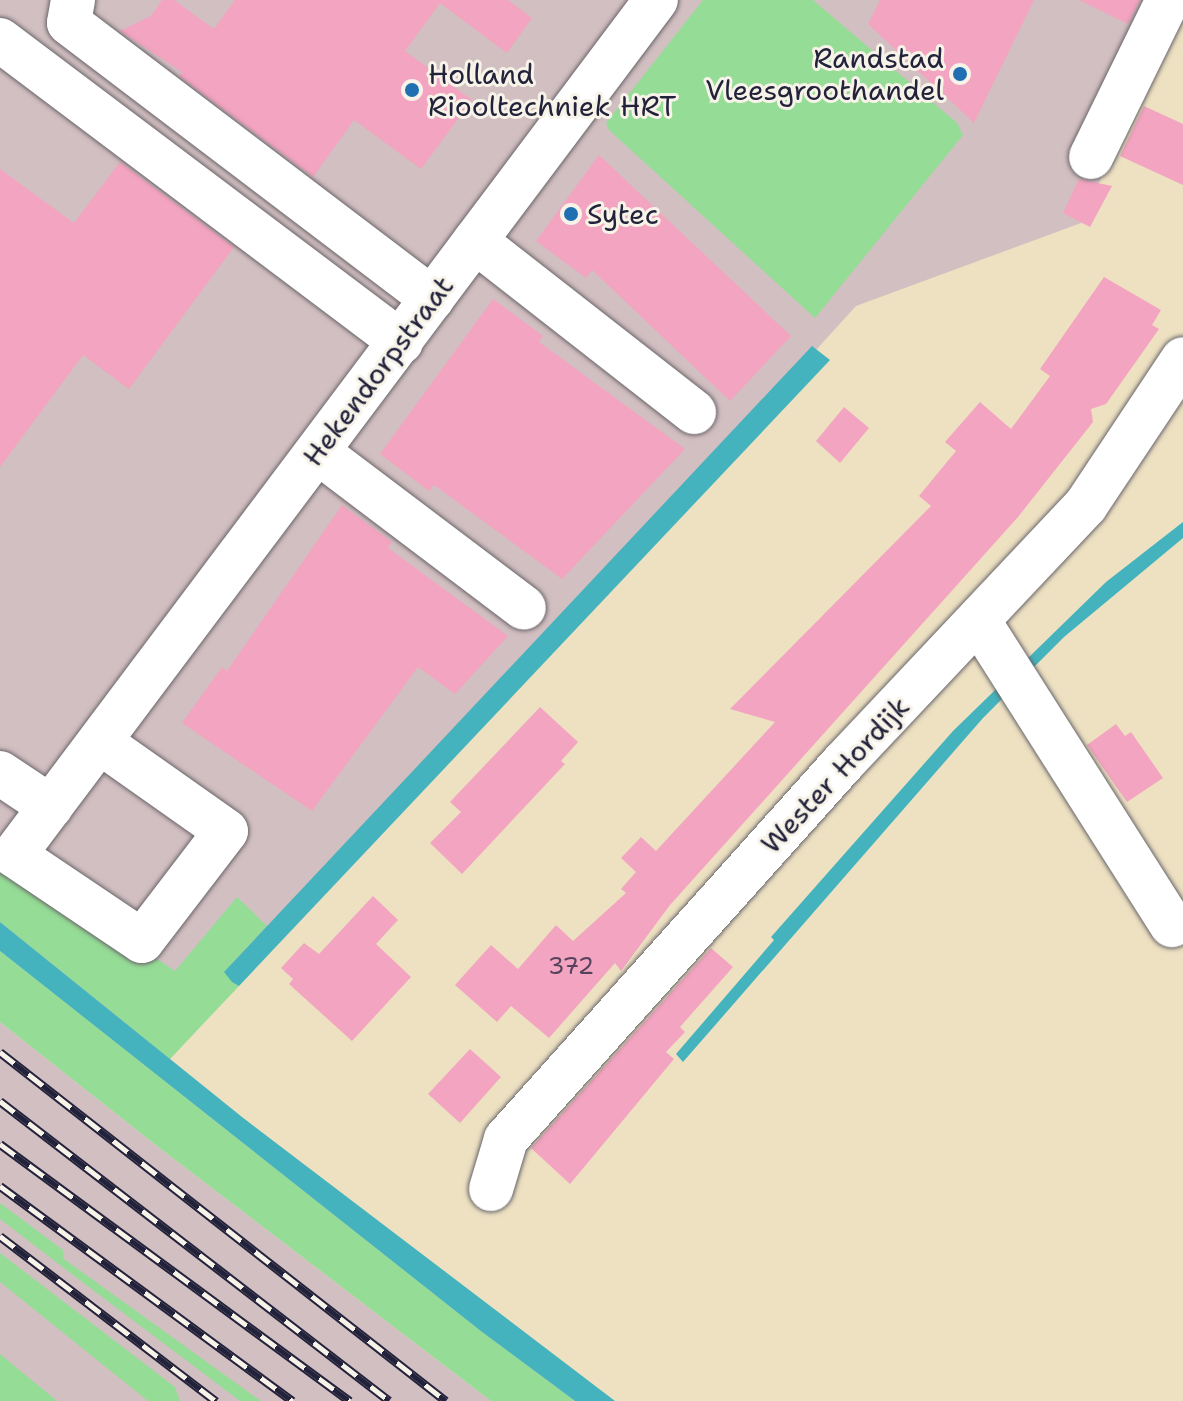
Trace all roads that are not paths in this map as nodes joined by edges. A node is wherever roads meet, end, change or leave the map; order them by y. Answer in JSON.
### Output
{"nodes":[{"id":1,"x":73,"y":0,"type":"edge"},
{"id":2,"x":656,"y":0,"type":"edge"},
{"id":3,"x":1168,"y":0,"type":"edge"},
{"id":4,"x":0,"y":40,"type":"edge"},
{"id":5,"x":1091,"y":157,"type":"dead end"},
{"id":6,"x":475,"y":241,"type":"junction"},
{"id":7,"x":432,"y":299,"type":"junction"},
{"id":8,"x":401,"y":342,"type":"junction"},
{"id":9,"x":1183,"y":359,"type":"edge"},
{"id":10,"x":694,"y":412,"type":"dead end"},
{"id":11,"x":318,"y":452,"type":"junction"},
{"id":12,"x":524,"y":608,"type":"dead end"},
{"id":13,"x":980,"y":623,"type":"junction"},
{"id":14,"x":100,"y":742,"type":"junction"},
{"id":15,"x":0,"y":773,"type":"edge"},
{"id":16,"x":51,"y":807,"type":"junction"},
{"id":17,"x":7,"y":856,"type":"edge"},
{"id":18,"x":1172,"y":925,"type":"dead end"},
{"id":19,"x":491,"y":1189,"type":"dead end"}],
"edges":[{"from":1,"to":7,"type":"street"},
{"from":2,"to":6,"type":"street","name":"Hekendorpstraat"},
{"from":3,"to":5,"type":"street"},
{"from":4,"to":8,"type":"street"},
{"from":6,"to":7,"type":"street","name":"Hekendorpstraat"},
{"from":6,"to":10,"type":"street"},
{"from":7,"to":8,"type":"street","name":"Hekendorpstraat"},
{"from":8,"to":11,"type":"street","name":"Hekendorpstraat"},
{"from":9,"to":13,"type":"street","name":"Wester Hordijk"},
{"from":11,"to":12,"type":"street"},
{"from":11,"to":14,"type":"street","name":"Hekendorpstraat"},
{"from":13,"to":18,"type":"street"},
{"from":13,"to":19,"type":"street","name":"Wester Hordijk"},
{"from":14,"to":16,"type":"street","name":"Hekendorpstraat"},
{"from":14,"to":17,"type":"street","name":"Hekendorpstraat"},
{"from":15,"to":16,"type":"street"},
{"from":16,"to":17,"type":"street","name":"Hekendorpstraat"}]}
